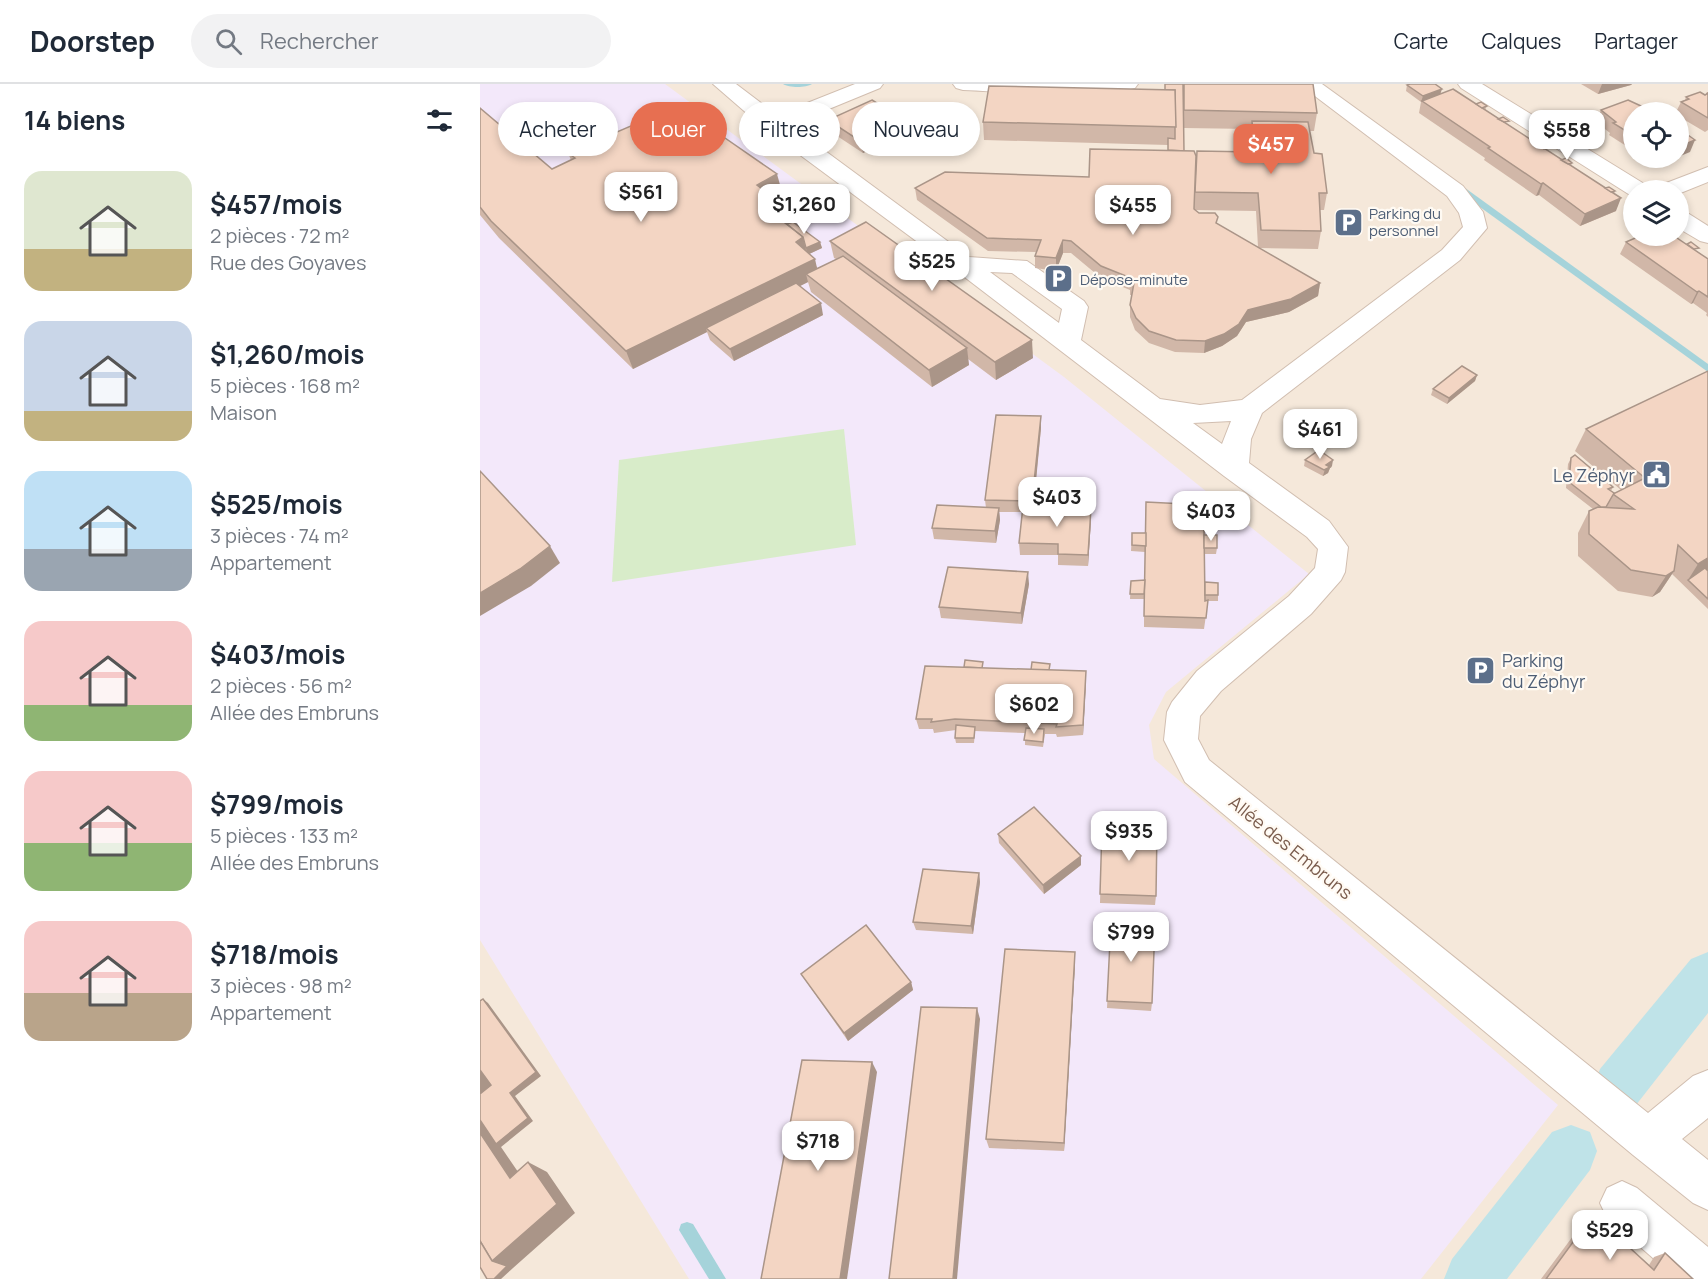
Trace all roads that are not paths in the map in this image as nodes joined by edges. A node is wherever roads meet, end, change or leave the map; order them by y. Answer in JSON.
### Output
{"nodes":[{"id":1,"x":723,"y":84,"type":"edge"},
{"id":2,"x":873,"y":84,"type":"edge"},
{"id":3,"x":963,"y":84,"type":"edge"},
{"id":4,"x":1128,"y":84,"type":"edge"},
{"id":5,"x":1309,"y":84,"type":"edge"},
{"id":6,"x":1468,"y":84,"type":"edge"},
{"id":7,"x":746,"y":102,"type":"edge"},
{"id":8,"x":828,"y":102,"type":"edge"},
{"id":9,"x":816,"y":156,"type":"edge"},
{"id":10,"x":1708,"y":174,"type":"edge"},
{"id":11,"x":1623,"y":181,"type":"edge"},
{"id":12,"x":1689,"y":182,"type":"edge"},
{"id":13,"x":1689,"y":224,"type":"edge"},
{"id":14,"x":1708,"y":236,"type":"edge"},
{"id":15,"x":1151,"y":406,"type":"junction"},
{"id":16,"x":1250,"y":408,"type":"junction"},
{"id":17,"x":1234,"y":469,"type":"junction"},
{"id":18,"x":1708,"y":1091,"type":"edge"},
{"id":19,"x":1648,"y":1140,"type":"junction"},
{"id":20,"x":1708,"y":1188,"type":"edge"},
{"id":21,"x":1622,"y":1203,"type":"dead end"},
{"id":22,"x":1708,"y":1276,"type":"edge"}],
"edges":[{"from":1,"to":7,"type":"street","name":"Allée des Embruns"},
{"from":2,"to":8,"type":"street"},
{"from":3,"to":4,"type":"street"},
{"from":5,"to":16,"type":"street"},
{"from":6,"to":11,"type":"street"},
{"from":9,"to":15,"type":"street","name":"Allée des Embruns"},
{"from":10,"to":12,"type":"street"},
{"from":13,"to":14,"type":"street"},
{"from":15,"to":16,"type":"street"},
{"from":15,"to":17,"type":"street","name":"Allée des Embruns"},
{"from":16,"to":17,"type":"street"},
{"from":17,"to":19,"type":"street","name":"Allée des Embruns"},
{"from":18,"to":19,"type":"street"},
{"from":19,"to":20,"type":"street","name":"Allée des Embruns"},
{"from":21,"to":22,"type":"street"}]}
